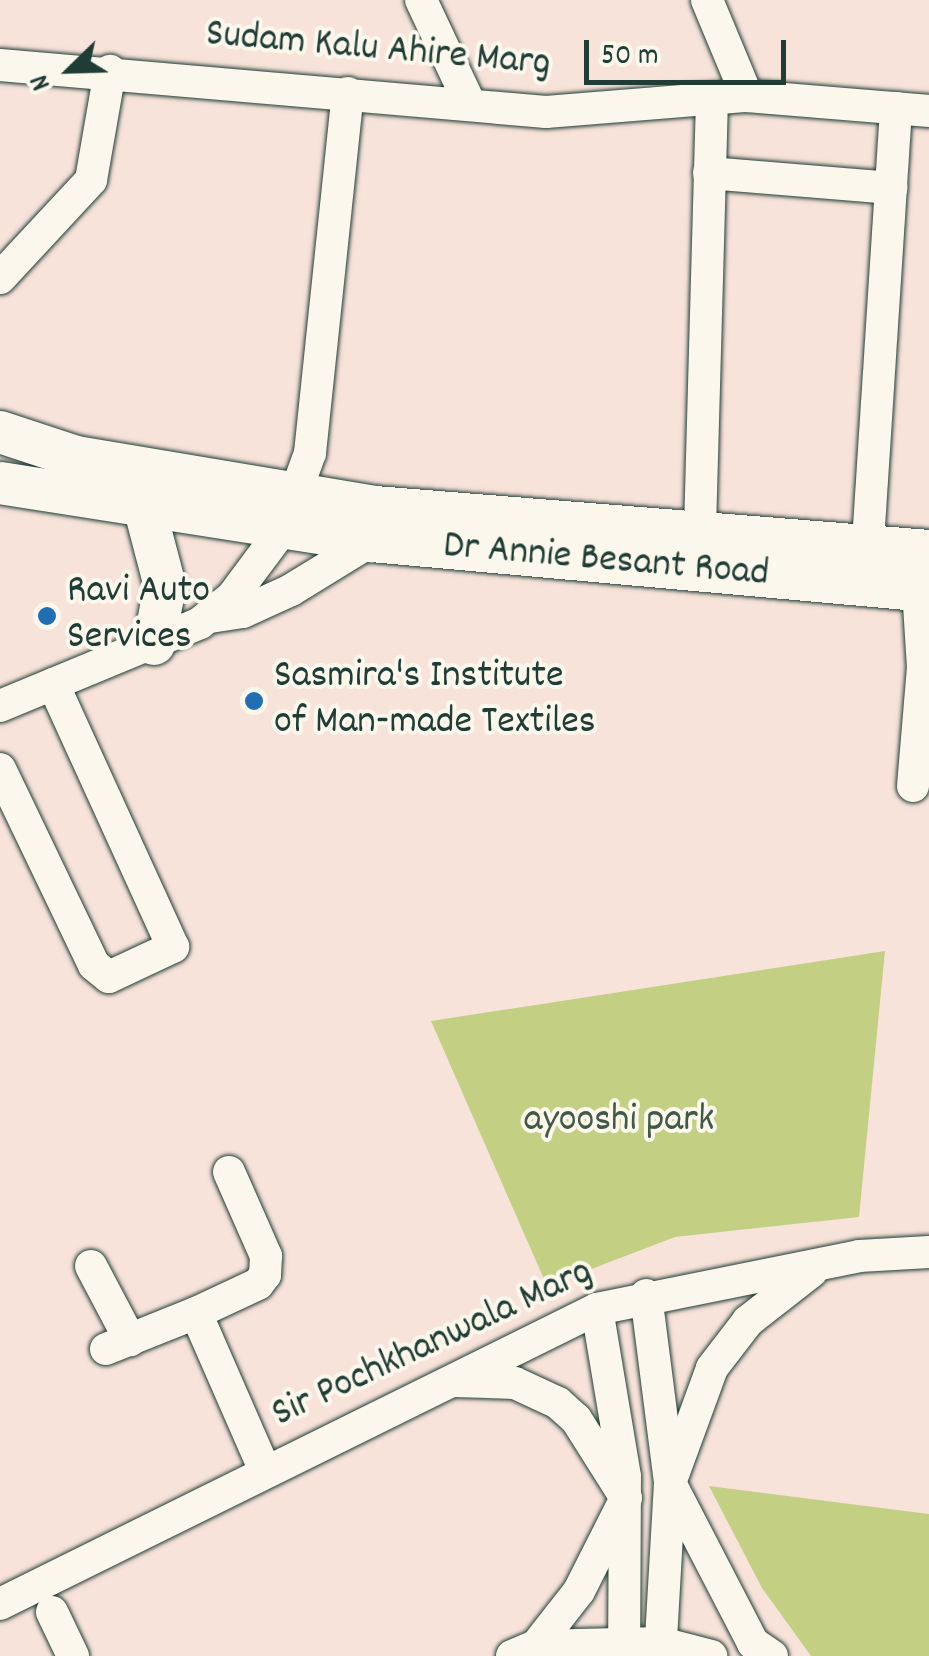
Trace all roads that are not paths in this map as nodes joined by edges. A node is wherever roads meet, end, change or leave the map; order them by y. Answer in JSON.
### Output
{"nodes":[{"id":1,"x":421,"y":0,"type":"edge"},
{"id":2,"x":707,"y":0,"type":"edge"},
{"id":3,"x":0,"y":66,"type":"edge"},
{"id":4,"x":110,"y":70,"type":"junction"},
{"id":5,"x":348,"y":93,"type":"junction"},
{"id":6,"x":746,"y":96,"type":"junction"},
{"id":7,"x":712,"y":99,"type":"junction"},
{"id":8,"x":470,"y":104,"type":"junction"},
{"id":9,"x":896,"y":108,"type":"junction"},
{"id":10,"x":929,"y":111,"type":"edge"},
{"id":11,"x":710,"y":173,"type":"junction"},
{"id":12,"x":891,"y":188,"type":"junction"},
{"id":13,"x":0,"y":278,"type":"edge"},
{"id":14,"x":0,"y":432,"type":"edge"},
{"id":15,"x":0,"y":483,"type":"edge"},
{"id":16,"x":144,"y":506,"type":"junction"},
{"id":17,"x":291,"y":513,"type":"junction"},
{"id":18,"x":371,"y":541,"type":"junction"},
{"id":19,"x":681,"y":541,"type":"junction"},
{"id":20,"x":868,"y":542,"type":"junction"},
{"id":21,"x":925,"y":577,"type":"edge"},
{"id":22,"x":210,"y":616,"type":"junction"},
{"id":23,"x":154,"y":644,"type":"junction"},
{"id":24,"x":0,"y":678,"type":"edge"},
{"id":25,"x":44,"y":688,"type":"junction"},
{"id":26,"x":0,"y":706,"type":"edge"},
{"id":27,"x":0,"y":769,"type":"edge"},
{"id":28,"x":912,"y":786,"type":"dead end"},
{"id":29,"x":229,"y":1172,"type":"dead end"},
{"id":30,"x":929,"y":1252,"type":"edge"},
{"id":31,"x":90,"y":1266,"type":"dead end"},
{"id":32,"x":815,"y":1268,"type":"junction"},
{"id":33,"x":646,"y":1294,"type":"junction"},
{"id":34,"x":597,"y":1310,"type":"junction"},
{"id":35,"x":196,"y":1313,"type":"junction"},
{"id":36,"x":443,"y":1381,"type":"junction"},
{"id":37,"x":265,"y":1471,"type":"junction"},
{"id":38,"x":670,"y":1483,"type":"junction"},
{"id":39,"x":626,"y":1498,"type":"junction"},
{"id":40,"x":0,"y":1604,"type":"edge"},
{"id":41,"x":52,"y":1612,"type":"dead end"},
{"id":42,"x":624,"y":1650,"type":"edge"},
{"id":43,"x":660,"y":1650,"type":"edge"},
{"id":44,"x":524,"y":1651,"type":"edge"},
{"id":45,"x":73,"y":1656,"type":"edge"},
{"id":46,"x":711,"y":1656,"type":"edge"},
{"id":47,"x":772,"y":1656,"type":"edge"}],
"edges":[{"from":1,"to":8,"type":"street"},
{"from":2,"to":6,"type":"street"},
{"from":3,"to":4,"type":"street","name":"Sudam Kalu Ahire Marg"},
{"from":4,"to":5,"type":"street","name":"Sudam Kalu Ahire Marg"},
{"from":4,"to":13,"type":"street"},
{"from":5,"to":8,"type":"street","name":"Sudam Kalu Ahire Marg"},
{"from":5,"to":17,"type":"street"},
{"from":6,"to":7,"type":"street","name":"Sudam Kalu Ahire Marg"},
{"from":6,"to":9,"type":"street","name":"Sudam Kalu Ahire Marg"},
{"from":7,"to":8,"type":"street","name":"Sudam Kalu Ahire Marg"},
{"from":7,"to":11,"type":"street"},
{"from":9,"to":10,"type":"street","name":"Sudam Kalu Ahire Marg"},
{"from":9,"to":12,"type":"street"},
{"from":11,"to":12,"type":"street"},
{"from":11,"to":19,"type":"street"},
{"from":12,"to":20,"type":"street"},
{"from":14,"to":17,"type":"main road"},
{"from":15,"to":16,"type":"main road"},
{"from":16,"to":17,"type":"main road"},
{"from":16,"to":23,"type":"main road"},
{"from":17,"to":18,"type":"main road","name":"Dr Annie Besant Road"},
{"from":17,"to":19,"type":"main road","name":"Dr Annie Besant Road"},
{"from":17,"to":22,"type":"street"},
{"from":18,"to":19,"type":"main road","name":"Dr Annie Besant Road"},
{"from":18,"to":22,"type":"street"},
{"from":19,"to":20,"type":"main road","name":"Dr Annie Besant Road"},
{"from":19,"to":21,"type":"main road","name":"Dr Annie Besant Road"},
{"from":20,"to":21,"type":"main road","name":"Dr Annie Besant Road"},
{"from":21,"to":28,"type":"street"},
{"from":22,"to":23,"type":"street"},
{"from":23,"to":25,"type":"street"},
{"from":24,"to":25,"type":"street"},
{"from":25,"to":26,"type":"street"},
{"from":25,"to":27,"type":"street"},
{"from":29,"to":35,"type":"street"},
{"from":30,"to":32,"type":"street","name":"Sir Pochkhanwala Marg"},
{"from":31,"to":35,"type":"street"},
{"from":32,"to":33,"type":"street","name":"Sir Pochkhanwala Marg"},
{"from":32,"to":38,"type":"street"},
{"from":33,"to":34,"type":"street","name":"Sir Pochkhanwala Marg"},
{"from":33,"to":38,"type":"street"},
{"from":34,"to":36,"type":"street","name":"Sir Pochkhanwala Marg"},
{"from":34,"to":39,"type":"street"},
{"from":35,"to":37,"type":"street"},
{"from":36,"to":37,"type":"street","name":"Sir Pochkhanwala Marg"},
{"from":36,"to":39,"type":"street"},
{"from":37,"to":40,"type":"street","name":"Sir Pochkhanwala Marg"},
{"from":38,"to":43,"type":"street"},
{"from":38,"to":47,"type":"street"},
{"from":39,"to":42,"type":"street"},
{"from":39,"to":44,"type":"street"},
{"from":41,"to":45,"type":"street"},
{"from":42,"to":43,"type":"street"},
{"from":42,"to":44,"type":"street"},
{"from":43,"to":46,"type":"street"}]}
